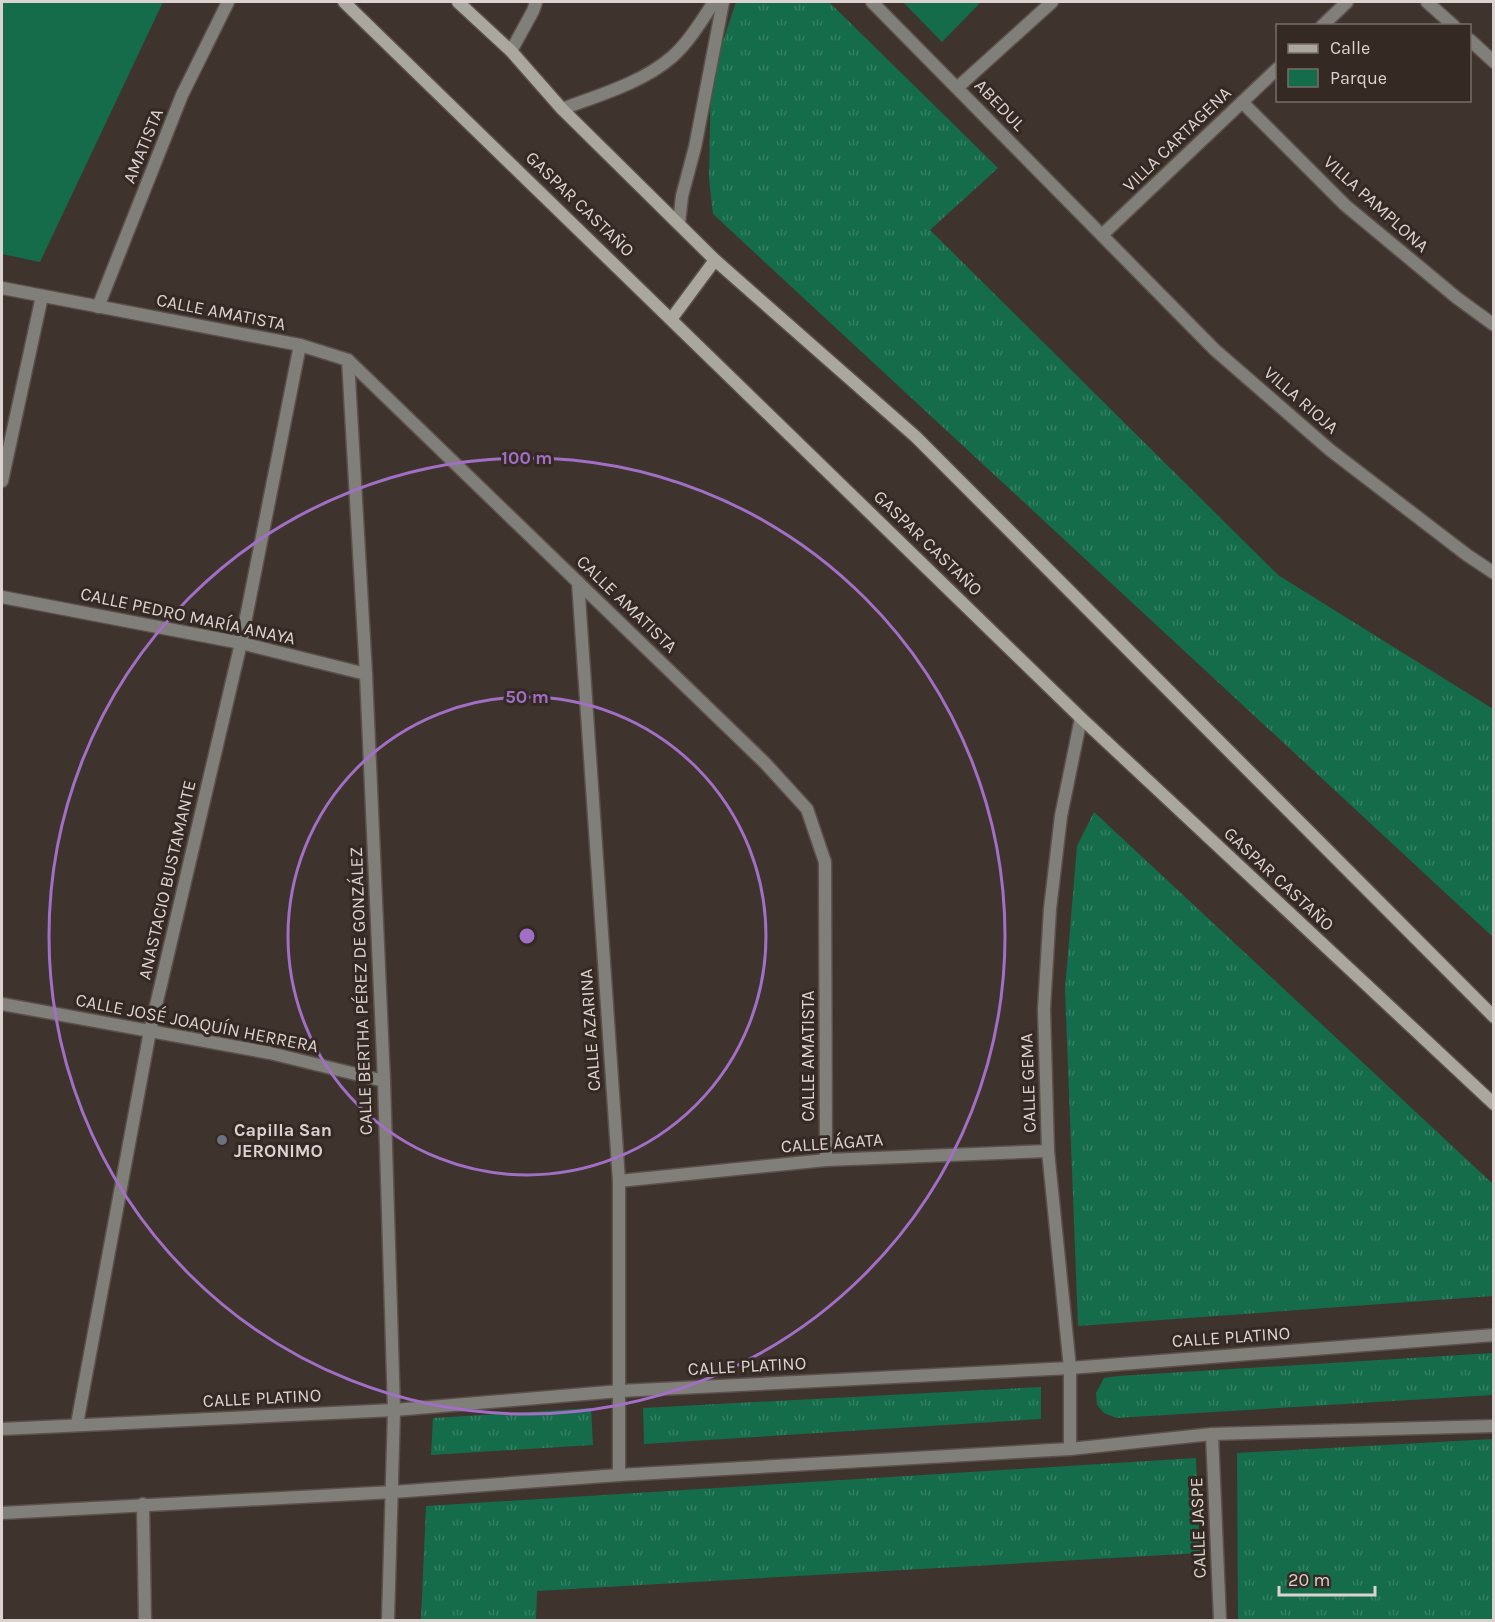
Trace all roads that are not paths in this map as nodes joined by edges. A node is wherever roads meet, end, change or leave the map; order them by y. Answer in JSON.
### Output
{"nodes":[{"id":1,"x":228,"y":2,"type":"edge"},
{"id":2,"x":344,"y":2,"type":"edge"},
{"id":3,"x":458,"y":2,"type":"edge"},
{"id":4,"x":536,"y":2,"type":"edge"},
{"id":5,"x":714,"y":2,"type":"edge"},
{"id":6,"x":723,"y":2,"type":"edge"},
{"id":7,"x":872,"y":2,"type":"edge"},
{"id":8,"x":1052,"y":2,"type":"edge"},
{"id":9,"x":1347,"y":2,"type":"edge"},
{"id":10,"x":1428,"y":2,"type":"edge"},
{"id":11,"x":1324,"y":24,"type":"edge"},
{"id":12,"x":1452,"y":24,"type":"edge"},
{"id":13,"x":1471,"y":41,"type":"edge"},
{"id":14,"x":511,"y":51,"type":"junction"},
{"id":15,"x":1494,"y":62,"type":"edge"},
{"id":16,"x":1276,"y":70,"type":"edge"},
{"id":17,"x":958,"y":87,"type":"junction"},
{"id":18,"x":1242,"y":102,"type":"junction"},
{"id":19,"x":562,"y":109,"type":"junction"},
{"id":20,"x":679,"y":223,"type":"junction"},
{"id":21,"x":1102,"y":235,"type":"junction"},
{"id":22,"x":715,"y":260,"type":"junction"},
{"id":23,"x":2,"y":288,"type":"edge"},
{"id":24,"x":42,"y":296,"type":"junction"},
{"id":25,"x":98,"y":307,"type":"junction"},
{"id":26,"x":672,"y":318,"type":"junction"},
{"id":27,"x":1494,"y":325,"type":"edge"},
{"id":28,"x":300,"y":345,"type":"junction"},
{"id":29,"x":348,"y":360,"type":"junction"},
{"id":30,"x":2,"y":481,"type":"edge"},
{"id":31,"x":1494,"y":573,"type":"edge"},
{"id":32,"x":578,"y":582,"type":"junction"},
{"id":33,"x":2,"y":597,"type":"edge"},
{"id":34,"x":241,"y":643,"type":"junction"},
{"id":35,"x":366,"y":674,"type":"junction"},
{"id":36,"x":1081,"y":718,"type":"junction"},
{"id":37,"x":2,"y":1004,"type":"edge"},
{"id":38,"x":1494,"y":1017,"type":"edge"},
{"id":39,"x":150,"y":1031,"type":"junction"},
{"id":40,"x":384,"y":1081,"type":"junction"},
{"id":41,"x":1494,"y":1104,"type":"edge"},
{"id":42,"x":1048,"y":1151,"type":"junction"},
{"id":43,"x":826,"y":1160,"type":"junction"},
{"id":44,"x":619,"y":1181,"type":"junction"},
{"id":45,"x":1494,"y":1335,"type":"edge"},
{"id":46,"x":1070,"y":1368,"type":"junction"},
{"id":47,"x":620,"y":1391,"type":"junction"},
{"id":48,"x":394,"y":1410,"type":"junction"},
{"id":49,"x":77,"y":1424,"type":"junction"},
{"id":50,"x":1494,"y":1426,"type":"edge"},
{"id":51,"x":2,"y":1429,"type":"edge"},
{"id":52,"x":1212,"y":1434,"type":"junction"},
{"id":53,"x":1070,"y":1449,"type":"junction"},
{"id":54,"x":619,"y":1475,"type":"junction"},
{"id":55,"x":393,"y":1492,"type":"junction"},
{"id":56,"x":143,"y":1504,"type":"junction"},
{"id":57,"x":2,"y":1513,"type":"edge"},
{"id":58,"x":145,"y":1620,"type":"edge"},
{"id":59,"x":388,"y":1620,"type":"edge"},
{"id":60,"x":1220,"y":1620,"type":"edge"}],
"edges":[{"from":1,"to":25,"type":"street","name":"AMATISTA"},
{"from":2,"to":26,"type":"main road","name":"GASPAR CASTAÑO"},
{"from":3,"to":14,"type":"main road"},
{"from":4,"to":14,"type":"street"},
{"from":5,"to":19,"type":"street"},
{"from":6,"to":20,"type":"street"},
{"from":7,"to":17,"type":"street","name":"ABEDUL"},
{"from":8,"to":17,"type":"street"},
{"from":9,"to":11,"type":"street"},
{"from":10,"to":12,"type":"street"},
{"from":13,"to":15,"type":"street"},
{"from":14,"to":19,"type":"main road"},
{"from":16,"to":18,"type":"street","name":"VILLA CARTAGENA"},
{"from":17,"to":21,"type":"street","name":"ABEDUL"},
{"from":18,"to":21,"type":"street","name":"VILLA CARTAGENA"},
{"from":18,"to":27,"type":"street","name":"VILLA PAMPLONA"},
{"from":19,"to":20,"type":"main road"},
{"from":20,"to":22,"type":"main road"},
{"from":21,"to":31,"type":"street","name":"VILLA RIOJA"},
{"from":22,"to":26,"type":"main road"},
{"from":22,"to":38,"type":"main road"},
{"from":23,"to":24,"type":"street","name":"CALLE AMATISTA"},
{"from":24,"to":25,"type":"street","name":"CALLE AMATISTA"},
{"from":24,"to":30,"type":"street"},
{"from":25,"to":28,"type":"street","name":"CALLE AMATISTA"},
{"from":26,"to":36,"type":"main road","name":"GASPAR CASTAÑO"},
{"from":28,"to":29,"type":"street","name":"CALLE AMATISTA"},
{"from":28,"to":34,"type":"street","name":"ANASTACIO BUSTAMANTE"},
{"from":29,"to":32,"type":"street","name":"CALLE AMATISTA"},
{"from":29,"to":35,"type":"street","name":"CALLE BERTHA PÉREZ DE GONZÁLEZ"},
{"from":32,"to":43,"type":"street","name":"CALLE AMATISTA"},
{"from":32,"to":44,"type":"street","name":"CALLE AZARINA"},
{"from":33,"to":34,"type":"street","name":"CALLE PEDRO MARÍA ANAYA"},
{"from":34,"to":35,"type":"street","name":"CALLE PEDRO MARÍA ANAYA"},
{"from":34,"to":39,"type":"street","name":"ANASTACIO BUSTAMANTE"},
{"from":35,"to":40,"type":"street","name":"CALLE BERTHA PÉREZ DE GONZÁLEZ"},
{"from":36,"to":41,"type":"main road","name":"GASPAR CASTAÑO"},
{"from":36,"to":42,"type":"street","name":"CALLE GEMA"},
{"from":37,"to":39,"type":"street","name":"CALLE JOSÉ JOAQUÍN HERRERA"},
{"from":39,"to":40,"type":"street","name":"CALLE JOSÉ JOAQUÍN HERRERA"},
{"from":39,"to":49,"type":"street","name":"ANASTACIO BUSTAMANTE"},
{"from":40,"to":48,"type":"street","name":"CALLE BERTHA PÉREZ DE GONZÁLEZ"},
{"from":42,"to":43,"type":"street","name":"CALLE ÁGATA"},
{"from":42,"to":46,"type":"street","name":"CALLE GEMA"},
{"from":43,"to":44,"type":"street","name":"CALLE ÁGATA"},
{"from":44,"to":47,"type":"street","name":"CALLE AZARINA"},
{"from":45,"to":46,"type":"street","name":"CALLE PLATINO"},
{"from":46,"to":47,"type":"street","name":"CALLE PLATINO"},
{"from":46,"to":53,"type":"street","name":"CALLE GEMA"},
{"from":47,"to":48,"type":"street","name":"CALLE PLATINO"},
{"from":47,"to":54,"type":"street","name":"CALLE AZARINA"},
{"from":48,"to":49,"type":"street","name":"CALLE PLATINO"},
{"from":48,"to":55,"type":"street","name":"CALLE BERTHA PÉREZ DE GONZÁLEZ"},
{"from":49,"to":51,"type":"street","name":"CALLE PLATINO"},
{"from":50,"to":52,"type":"street"},
{"from":52,"to":53,"type":"street"},
{"from":52,"to":60,"type":"street","name":"CALLE JASPE"},
{"from":53,"to":54,"type":"street"},
{"from":54,"to":55,"type":"street"},
{"from":55,"to":56,"type":"street"},
{"from":55,"to":59,"type":"street","name":"CALLE BERTHA PÉREZ DE GONZÁLEZ"},
{"from":56,"to":57,"type":"street"},
{"from":56,"to":58,"type":"street"}]}
